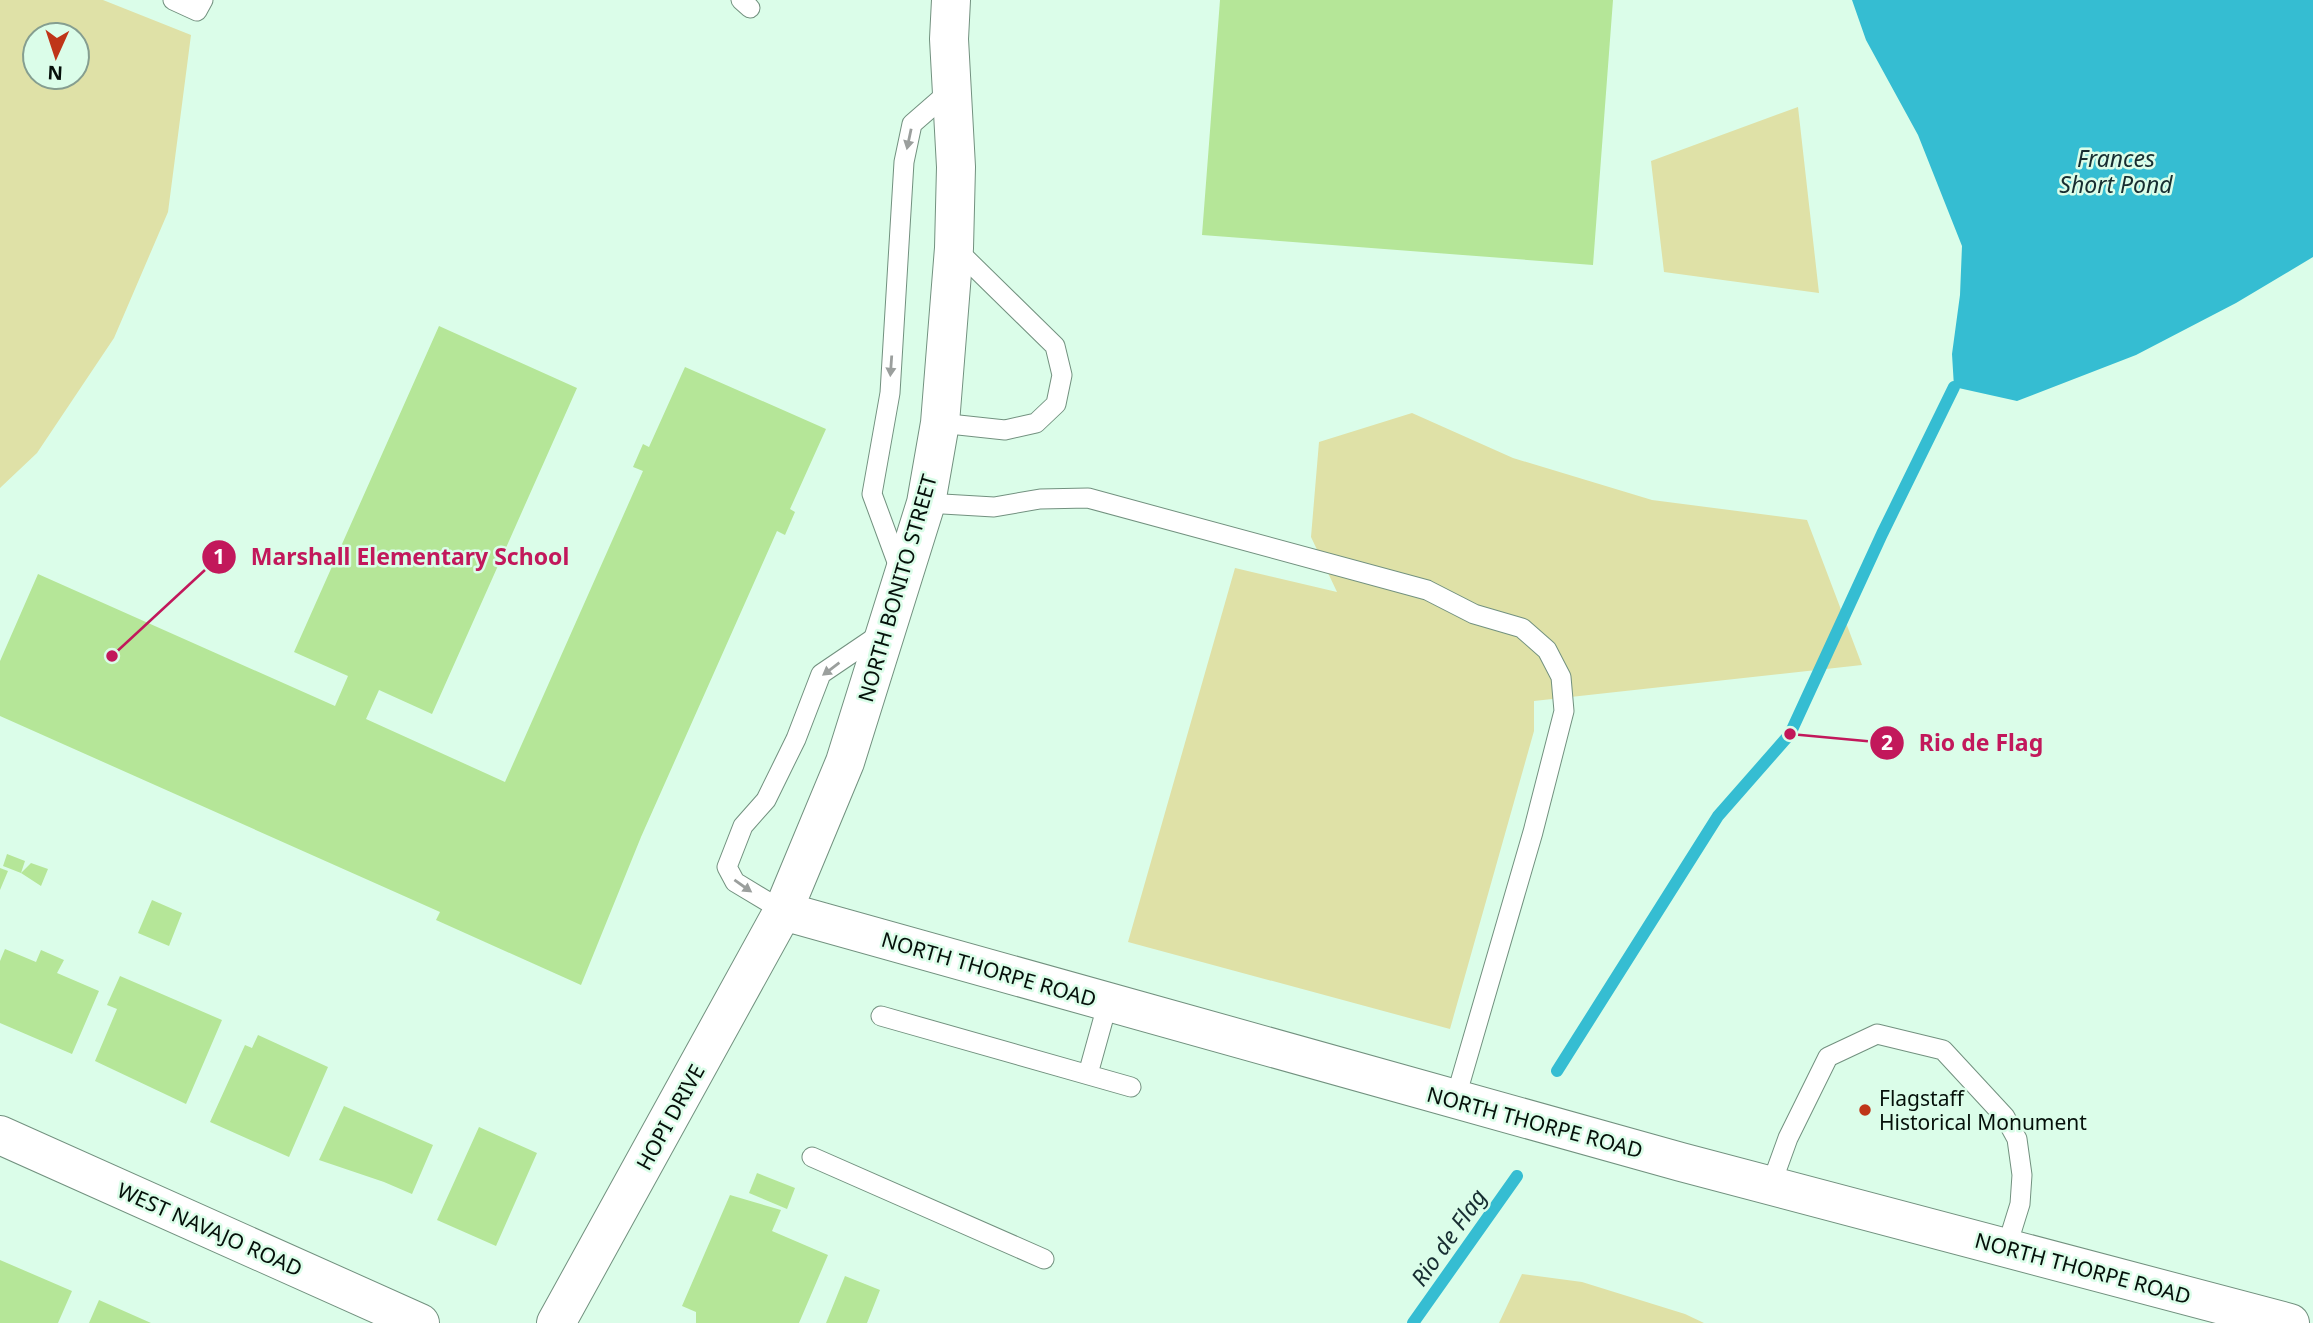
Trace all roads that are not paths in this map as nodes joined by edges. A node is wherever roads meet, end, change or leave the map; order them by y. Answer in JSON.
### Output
{"nodes":[{"id":1,"x":173,"y":0,"type":"edge"},
{"id":2,"x":203,"y":0,"type":"edge"},
{"id":3,"x":951,"y":0,"type":"edge"},
{"id":4,"x":952,"y":89,"type":"junction"},
{"id":5,"x":954,"y":247,"type":"junction"},
{"id":6,"x":940,"y":423,"type":"junction"},
{"id":7,"x":926,"y":503,"type":"junction"},
{"id":8,"x":903,"y":576,"type":"junction"},
{"id":9,"x":886,"y":630,"type":"junction"},
{"id":10,"x":783,"y":911,"type":"junction"},
{"id":11,"x":1108,"y":1002,"type":"junction"},
{"id":12,"x":881,"y":1016,"type":"dead end"},
{"id":13,"x":1088,"y":1074,"type":"junction"},
{"id":14,"x":1131,"y":1087,"type":"dead end"},
{"id":15,"x":1455,"y":1100,"type":"junction"},
{"id":16,"x":0,"y":1135,"type":"edge"},
{"id":17,"x":812,"y":1157,"type":"dead end"},
{"id":18,"x":1771,"y":1185,"type":"junction"},
{"id":19,"x":2006,"y":1249,"type":"junction"},
{"id":20,"x":1044,"y":1259,"type":"dead end"},
{"id":21,"x":420,"y":1323,"type":"edge"},
{"id":22,"x":556,"y":1323,"type":"edge"},
{"id":23,"x":2290,"y":1323,"type":"edge"}],
"edges":[{"from":1,"to":2,"type":"lane"},
{"from":3,"to":4,"type":"street","name":"NORTH BONITO STREET"},
{"from":4,"to":5,"type":"street","name":"NORTH BONITO STREET"},
{"from":4,"to":8,"type":"lane","one_way":true},
{"from":5,"to":6,"type":"street","name":"NORTH BONITO STREET"},
{"from":5,"to":6,"type":"lane"},
{"from":6,"to":7,"type":"street","name":"NORTH BONITO STREET"},
{"from":7,"to":8,"type":"street","name":"NORTH BONITO STREET"},
{"from":7,"to":15,"type":"lane"},
{"from":8,"to":9,"type":"street","name":"NORTH BONITO STREET"},
{"from":9,"to":10,"type":"street","name":"NORTH BONITO STREET"},
{"from":9,"to":10,"type":"lane","one_way":true},
{"from":10,"to":11,"type":"street","name":"NORTH THORPE ROAD"},
{"from":10,"to":22,"type":"street","name":"HOPI DRIVE"},
{"from":11,"to":13,"type":"lane"},
{"from":11,"to":15,"type":"street","name":"NORTH THORPE ROAD"},
{"from":12,"to":13,"type":"lane"},
{"from":13,"to":14,"type":"lane"},
{"from":15,"to":18,"type":"street","name":"NORTH THORPE ROAD"},
{"from":16,"to":21,"type":"street","name":"WEST NAVAJO ROAD"},
{"from":17,"to":20,"type":"lane"},
{"from":18,"to":19,"type":"street","name":"NORTH THORPE ROAD"},
{"from":18,"to":19,"type":"lane"},
{"from":19,"to":23,"type":"street","name":"NORTH THORPE ROAD"}]}
